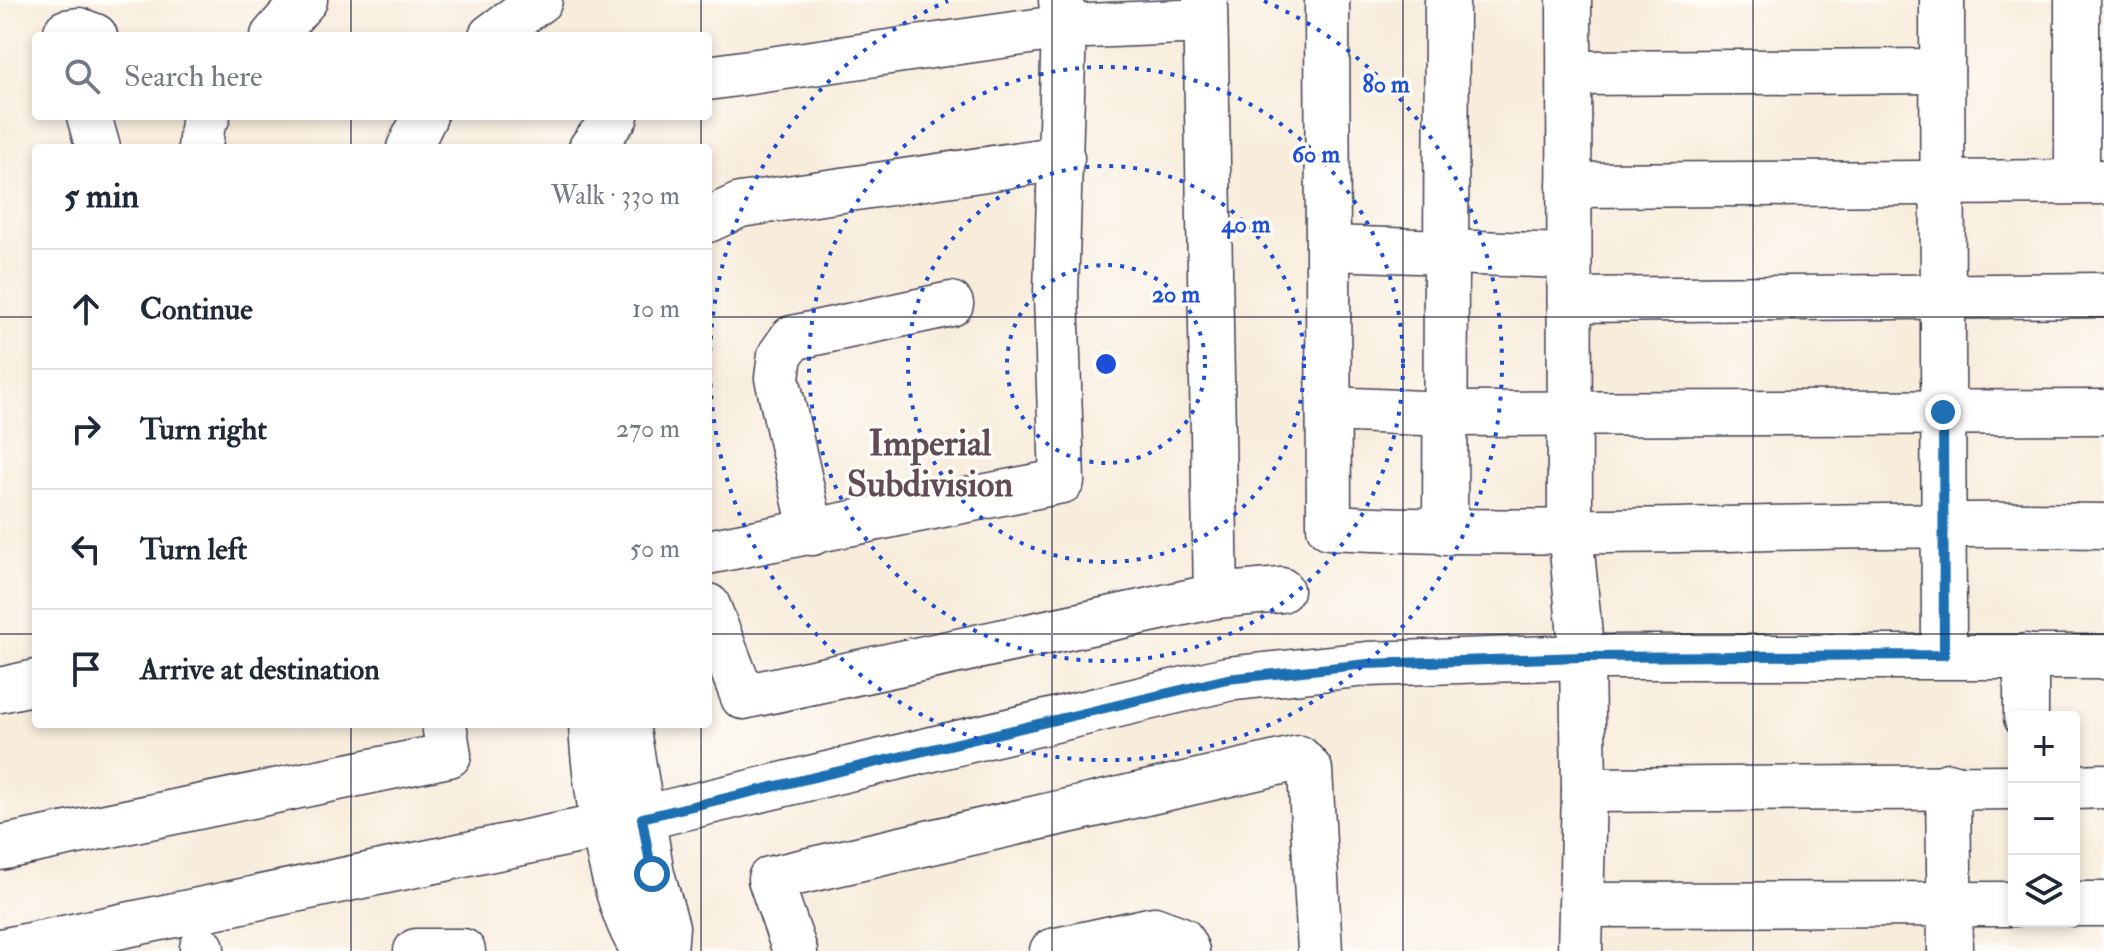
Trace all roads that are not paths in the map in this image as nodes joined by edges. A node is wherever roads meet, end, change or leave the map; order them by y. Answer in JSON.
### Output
{"nodes":[{"id":1,"x":540,"y":0,"type":"edge"},
{"id":2,"x":1327,"y":0,"type":"edge"},
{"id":3,"x":1447,"y":0,"type":"edge"},
{"id":4,"x":1569,"y":0,"type":"edge"},
{"id":5,"x":1942,"y":0,"type":"edge"},
{"id":6,"x":2077,"y":0,"type":"edge"},
{"id":7,"x":1205,"y":11,"type":"edge"},
{"id":8,"x":1063,"y":13,"type":"edge"},
{"id":9,"x":496,"y":32,"type":"edge"},
{"id":10,"x":1942,"y":71,"type":"junction"},
{"id":11,"x":1570,"y":73,"type":"junction"},
{"id":12,"x":712,"y":77,"type":"edge"},
{"id":13,"x":90,"y":120,"type":"edge"},
{"id":14,"x":423,"y":120,"type":"edge"},
{"id":15,"x":613,"y":120,"type":"edge"},
{"id":16,"x":97,"y":144,"type":"edge"},
{"id":17,"x":411,"y":144,"type":"edge"},
{"id":18,"x":594,"y":144,"type":"edge"},
{"id":19,"x":1062,"y":158,"type":"junction"},
{"id":20,"x":2090,"y":182,"type":"edge"},
{"id":21,"x":1943,"y":184,"type":"junction"},
{"id":22,"x":1569,"y":185,"type":"junction"},
{"id":23,"x":712,"y":218,"type":"edge"},
{"id":24,"x":1329,"y":248,"type":"junction"},
{"id":25,"x":1446,"y":254,"type":"junction"},
{"id":26,"x":1567,"y":256,"type":"junction"},
{"id":27,"x":2104,"y":295,"type":"edge"},
{"id":28,"x":1943,"y":296,"type":"junction"},
{"id":29,"x":1570,"y":300,"type":"junction"},
{"id":30,"x":951,"y":304,"type":"dead end"},
{"id":31,"x":1329,"y":409,"type":"junction"},
{"id":32,"x":1943,"y":412,"type":"junction"},
{"id":33,"x":2104,"y":412,"type":"edge"},
{"id":34,"x":1446,"y":414,"type":"junction"},
{"id":35,"x":1569,"y":414,"type":"junction"},
{"id":36,"x":1944,"y":522,"type":"junction"},
{"id":37,"x":2104,"y":526,"type":"edge"},
{"id":38,"x":1570,"y":530,"type":"junction"},
{"id":39,"x":812,"y":533,"type":"junction"},
{"id":40,"x":1445,"y":533,"type":"junction"},
{"id":41,"x":712,"y":551,"type":"edge"},
{"id":42,"x":1281,"y":590,"type":"dead end"},
{"id":43,"x":1216,"y":596,"type":"junction"},
{"id":44,"x":712,"y":616,"type":"edge"},
{"id":45,"x":1944,"y":655,"type":"junction"},
{"id":46,"x":2026,"y":656,"type":"junction"},
{"id":47,"x":1582,"y":657,"type":"junction"},
{"id":48,"x":2104,"y":657,"type":"edge"},
{"id":49,"x":32,"y":683,"type":"edge"},
{"id":50,"x":0,"y":690,"type":"edge"},
{"id":51,"x":2026,"y":711,"type":"edge"},
{"id":52,"x":445,"y":728,"type":"edge"},
{"id":53,"x":592,"y":728,"type":"edge"},
{"id":54,"x":627,"y":728,"type":"edge"},
{"id":55,"x":1948,"y":785,"type":"junction"},
{"id":56,"x":2104,"y":786,"type":"edge"},
{"id":57,"x":2008,"y":787,"type":"edge"},
{"id":58,"x":2080,"y":787,"type":"edge"},
{"id":59,"x":1584,"y":790,"type":"junction"},
{"id":60,"x":624,"y":822,"type":"junction"},
{"id":61,"x":0,"y":848,"type":"edge"},
{"id":62,"x":1952,"y":904,"type":"junction"},
{"id":63,"x":2008,"y":904,"type":"edge"},
{"id":64,"x":2080,"y":904,"type":"edge"},
{"id":65,"x":2104,"y":904,"type":"edge"},
{"id":66,"x":1581,"y":905,"type":"junction"},
{"id":67,"x":1,"y":951,"type":"edge"},
{"id":68,"x":416,"y":951,"type":"edge"},
{"id":69,"x":463,"y":951,"type":"edge"},
{"id":70,"x":645,"y":951,"type":"edge"},
{"id":71,"x":665,"y":951,"type":"edge"},
{"id":72,"x":795,"y":951,"type":"edge"},
{"id":73,"x":1052,"y":951,"type":"edge"},
{"id":74,"x":1187,"y":951,"type":"edge"},
{"id":75,"x":1320,"y":951,"type":"edge"},
{"id":76,"x":1580,"y":951,"type":"edge"},
{"id":77,"x":1950,"y":951,"type":"edge"}],
"edges":[{"from":1,"to":9,"type":"street"},
{"from":2,"to":24,"type":"street"},
{"from":3,"to":25,"type":"street"},
{"from":4,"to":11,"type":"street"},
{"from":5,"to":10,"type":"street"},
{"from":6,"to":20,"type":"street"},
{"from":7,"to":8,"type":"street"},
{"from":7,"to":43,"type":"street"},
{"from":8,"to":12,"type":"street"},
{"from":8,"to":19,"type":"street"},
{"from":10,"to":11,"type":"street"},
{"from":10,"to":21,"type":"street"},
{"from":11,"to":22,"type":"street"},
{"from":13,"to":16,"type":"street"},
{"from":14,"to":17,"type":"street"},
{"from":15,"to":18,"type":"street"},
{"from":19,"to":23,"type":"street"},
{"from":19,"to":39,"type":"street"},
{"from":20,"to":21,"type":"street"},
{"from":21,"to":22,"type":"street"},
{"from":21,"to":28,"type":"street"},
{"from":22,"to":26,"type":"street"},
{"from":24,"to":25,"type":"street"},
{"from":24,"to":31,"type":"street"},
{"from":25,"to":26,"type":"street"},
{"from":25,"to":34,"type":"street"},
{"from":26,"to":29,"type":"street"},
{"from":27,"to":28,"type":"street"},
{"from":28,"to":29,"type":"street"},
{"from":28,"to":32,"type":"street"},
{"from":29,"to":35,"type":"street"},
{"from":30,"to":39,"type":"street"},
{"from":31,"to":34,"type":"street"},
{"from":31,"to":40,"type":"street"},
{"from":32,"to":33,"type":"street"},
{"from":32,"to":35,"type":"street"},
{"from":32,"to":36,"type":"street"},
{"from":34,"to":35,"type":"street"},
{"from":34,"to":40,"type":"street"},
{"from":35,"to":38,"type":"street"},
{"from":36,"to":37,"type":"street"},
{"from":36,"to":38,"type":"street"},
{"from":36,"to":45,"type":"street"},
{"from":38,"to":40,"type":"street"},
{"from":38,"to":47,"type":"street"},
{"from":39,"to":41,"type":"street"},
{"from":42,"to":43,"type":"street"},
{"from":43,"to":44,"type":"street"},
{"from":45,"to":46,"type":"street"},
{"from":45,"to":47,"type":"street"},
{"from":46,"to":48,"type":"street"},
{"from":46,"to":51,"type":"street"},
{"from":47,"to":59,"type":"street"},
{"from":47,"to":60,"type":"street"},
{"from":49,"to":50,"type":"street"},
{"from":52,"to":61,"type":"street"},
{"from":53,"to":60,"type":"street"},
{"from":54,"to":60,"type":"street"},
{"from":55,"to":57,"type":"street"},
{"from":55,"to":59,"type":"street"},
{"from":55,"to":62,"type":"street"},
{"from":56,"to":58,"type":"street"},
{"from":59,"to":66,"type":"street"},
{"from":60,"to":67,"type":"street"},
{"from":60,"to":70,"type":"street"},
{"from":60,"to":71,"type":"street"},
{"from":62,"to":63,"type":"street"},
{"from":62,"to":66,"type":"street"},
{"from":62,"to":77,"type":"street"},
{"from":64,"to":65,"type":"street"},
{"from":66,"to":76,"type":"street"},
{"from":68,"to":69,"type":"street"},
{"from":72,"to":75,"type":"street"},
{"from":73,"to":74,"type":"street"}]}
